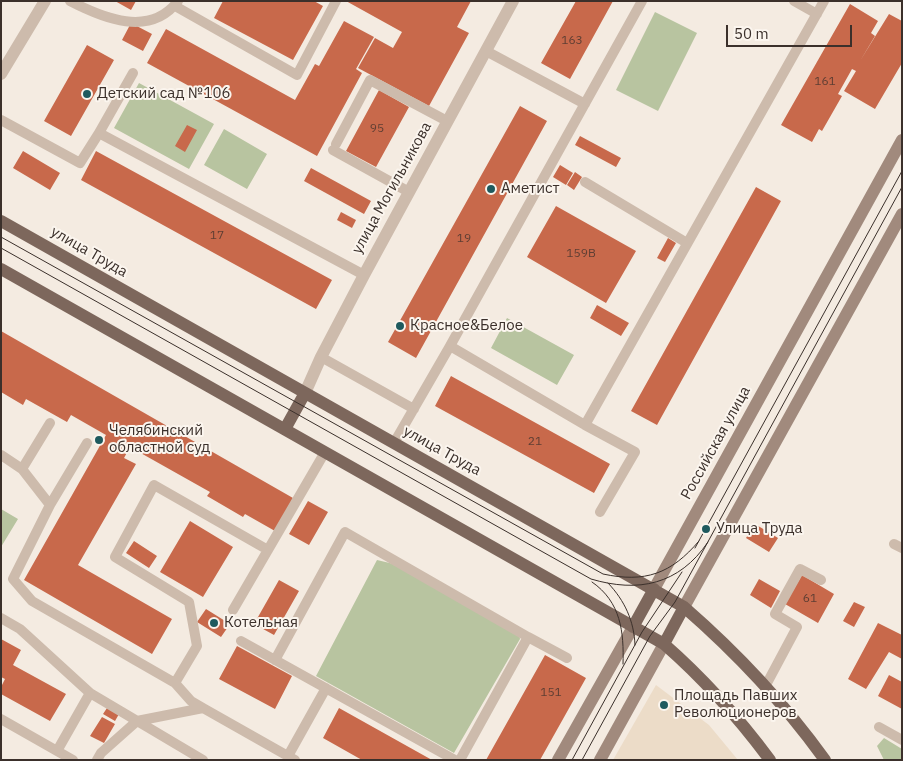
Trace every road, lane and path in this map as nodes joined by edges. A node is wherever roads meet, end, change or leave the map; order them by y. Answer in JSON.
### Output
{"nodes":[{"id":1,"x":45,"y":1,"type":"edge"},
{"id":2,"x":70,"y":1,"type":"edge"},
{"id":3,"x":336,"y":1,"type":"edge"},
{"id":4,"x":512,"y":1,"type":"edge"},
{"id":5,"x":642,"y":1,"type":"edge"},
{"id":6,"x":794,"y":1,"type":"edge"},
{"id":7,"x":824,"y":1,"type":"edge"},
{"id":8,"x":177,"y":3,"type":"edge"},
{"id":9,"x":817,"y":14,"type":"junction"},
{"id":10,"x":486,"y":51,"type":"junction"},
{"id":11,"x":133,"y":73,"type":"dead end"},
{"id":12,"x":1,"y":74,"type":"edge"},
{"id":13,"x":585,"y":104,"type":"junction"},
{"id":14,"x":1,"y":120,"type":"edge"},
{"id":15,"x":447,"y":121,"type":"junction"},
{"id":16,"x":99,"y":133,"type":"junction"},
{"id":17,"x":902,"y":140,"type":"edge"},
{"id":18,"x":585,"y":182,"type":"dead end"},
{"id":19,"x":409,"y":192,"type":"junction"},
{"id":20,"x":902,"y":214,"type":"edge"},
{"id":21,"x":1,"y":221,"type":"edge"},
{"id":22,"x":687,"y":243,"type":"junction"},
{"id":23,"x":1,"y":269,"type":"edge"},
{"id":24,"x":364,"y":275,"type":"junction"},
{"id":25,"x":450,"y":346,"type":"junction"},
{"id":26,"x":321,"y":357,"type":"junction"},
{"id":27,"x":305,"y":393,"type":"junction"},
{"id":28,"x":414,"y":408,"type":"junction"},
{"id":29,"x":50,"y":423,"type":"dead end"},
{"id":30,"x":585,"y":426,"type":"junction"},
{"id":31,"x":285,"y":429,"type":"junction"},
{"id":32,"x":87,"y":442,"type":"dead end"},
{"id":33,"x":394,"y":443,"type":"junction"},
{"id":34,"x":325,"y":452,"type":"junction"},
{"id":35,"x":1,"y":455,"type":"edge"},
{"id":36,"x":22,"y":468,"type":"junction"},
{"id":37,"x":50,"y":505,"type":"junction"},
{"id":38,"x":600,"y":512,"type":"dead end"},
{"id":39,"x":268,"y":550,"type":"junction"},
{"id":40,"x":821,"y":580,"type":"dead end"},
{"id":41,"x":654,"y":589,"type":"junction"},
{"id":42,"x":684,"y":608,"type":"junction"},
{"id":43,"x":233,"y":610,"type":"dead end"},
{"id":44,"x":1,"y":618,"type":"edge"},
{"id":45,"x":634,"y":627,"type":"junction"},
{"id":46,"x":528,"y":637,"type":"junction"},
{"id":47,"x":241,"y":641,"type":"dead end"},
{"id":48,"x":664,"y":644,"type":"junction"},
{"id":49,"x":567,"y":658,"type":"dead end"},
{"id":50,"x":275,"y":660,"type":"junction"},
{"id":51,"x":175,"y":683,"type":"junction"},
{"id":52,"x":766,"y":685,"type":"junction"},
{"id":53,"x":326,"y":688,"type":"junction"},
{"id":54,"x":90,"y":693,"type":"junction"},
{"id":55,"x":203,"y":708,"type":"junction"},
{"id":56,"x":1,"y":719,"type":"edge"},
{"id":57,"x":137,"y":721,"type":"junction"},
{"id":58,"x":879,"y":727,"type":"dead end"},
{"id":59,"x":902,"y":740,"type":"edge"},
{"id":60,"x":57,"y":751,"type":"junction"},
{"id":61,"x":292,"y":758,"type":"edge"},
{"id":62,"x":73,"y":760,"type":"edge"},
{"id":63,"x":97,"y":760,"type":"edge"},
{"id":64,"x":203,"y":760,"type":"edge"},
{"id":65,"x":455,"y":760,"type":"edge"},
{"id":66,"x":460,"y":760,"type":"edge"},
{"id":67,"x":558,"y":760,"type":"edge"},
{"id":68,"x":600,"y":760,"type":"edge"},
{"id":69,"x":770,"y":760,"type":"edge"},
{"id":70,"x":826,"y":760,"type":"edge"}],
"edges":[{"from":1,"to":12,"type":"street"},
{"from":2,"to":8,"type":"lane"},
{"from":3,"to":8,"type":"lane"},
{"from":4,"to":10,"type":"street","name":"улица Могильникова"},
{"from":5,"to":13,"type":"lane"},
{"from":6,"to":9,"type":"lane"},
{"from":7,"to":9,"type":"lane"},
{"from":9,"to":22,"type":"lane"},
{"from":10,"to":13,"type":"lane"},
{"from":10,"to":15,"type":"street","name":"улица Могильникова"},
{"from":11,"to":16,"type":"lane"},
{"from":13,"to":25,"type":"lane"},
{"from":14,"to":16,"type":"lane"},
{"from":15,"to":19,"type":"street","name":"улица Могильникова"},
{"from":15,"to":19,"type":"lane"},
{"from":16,"to":24,"type":"lane"},
{"from":17,"to":41,"type":"main road","name":"Российская улица"},
{"from":18,"to":22,"type":"lane"},
{"from":19,"to":24,"type":"street","name":"улица Могильникова"},
{"from":20,"to":42,"type":"main road"},
{"from":21,"to":27,"type":"main road","name":"улица Труда"},
{"from":22,"to":30,"type":"lane"},
{"from":23,"to":31,"type":"main road"},
{"from":24,"to":26,"type":"street","name":"улица Могильникова"},
{"from":25,"to":28,"type":"lane"},
{"from":25,"to":30,"type":"lane"},
{"from":26,"to":27,"type":"street","name":"улица Могильникова"},
{"from":26,"to":28,"type":"lane"},
{"from":27,"to":31,"type":"main road"},
{"from":27,"to":33,"type":"main road","name":"улица Труда"},
{"from":28,"to":33,"type":"lane"},
{"from":29,"to":36,"type":"lane"},
{"from":30,"to":38,"type":"lane"},
{"from":31,"to":34,"type":"main road"},
{"from":32,"to":37,"type":"lane"},
{"from":33,"to":41,"type":"main road","name":"улица Труда"},
{"from":34,"to":39,"type":"lane"},
{"from":34,"to":45,"type":"main road"},
{"from":35,"to":36,"type":"lane"},
{"from":36,"to":37,"type":"lane"},
{"from":37,"to":51,"type":"lane"},
{"from":39,"to":43,"type":"lane"},
{"from":39,"to":51,"type":"lane"},
{"from":40,"to":52,"type":"lane"},
{"from":41,"to":42,"type":"main road","name":"улица Труда"},
{"from":41,"to":45,"type":"main road","name":"Российская улица"},
{"from":42,"to":48,"type":"main road"},
{"from":42,"to":52,"type":"main road","name":"улица Труда"},
{"from":44,"to":54,"type":"lane"},
{"from":45,"to":48,"type":"main road"},
{"from":45,"to":67,"type":"main road","name":"Российская улица"},
{"from":46,"to":49,"type":"lane"},
{"from":46,"to":50,"type":"lane"},
{"from":46,"to":66,"type":"lane"},
{"from":47,"to":50,"type":"lane"},
{"from":48,"to":68,"type":"main road"},
{"from":48,"to":69,"type":"main road"},
{"from":50,"to":53,"type":"lane"},
{"from":51,"to":55,"type":"lane"},
{"from":52,"to":70,"type":"main road","name":"улица Труда"},
{"from":53,"to":61,"type":"lane"},
{"from":53,"to":65,"type":"lane"},
{"from":54,"to":57,"type":"lane"},
{"from":54,"to":60,"type":"lane"},
{"from":55,"to":57,"type":"lane"},
{"from":55,"to":61,"type":"lane"},
{"from":56,"to":60,"type":"lane"},
{"from":57,"to":63,"type":"lane"},
{"from":57,"to":64,"type":"lane"},
{"from":58,"to":59,"type":"lane"},
{"from":60,"to":62,"type":"lane"}]}
